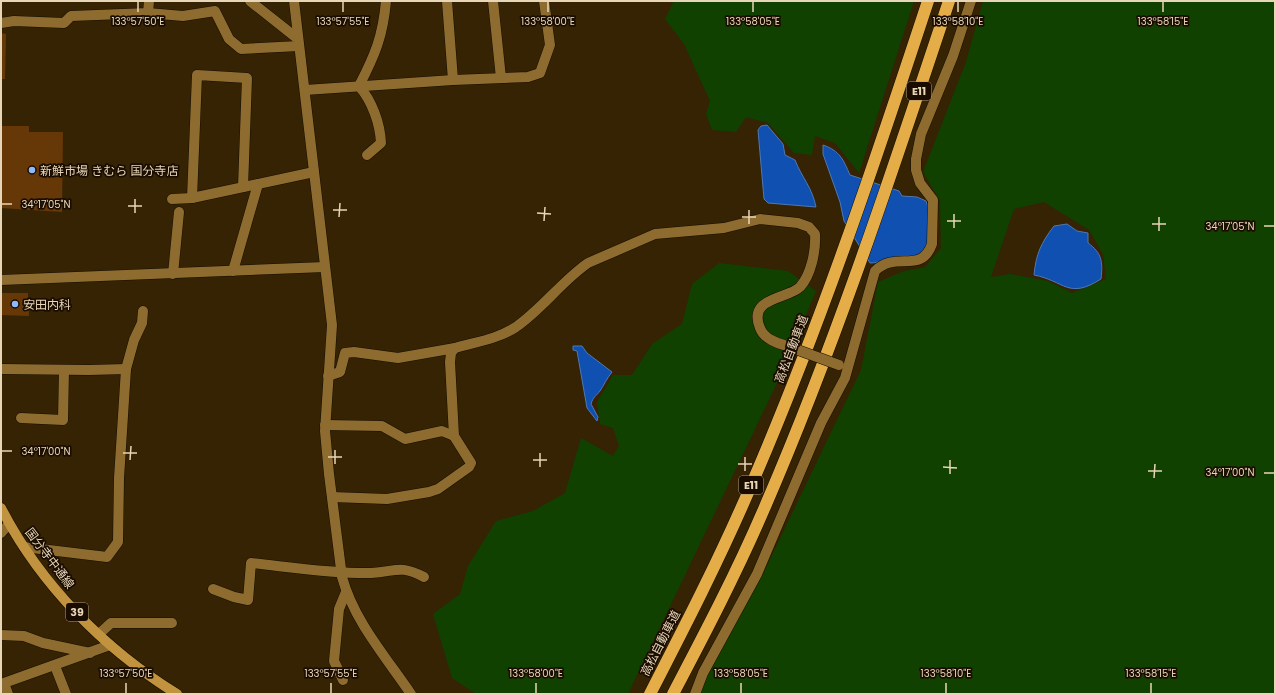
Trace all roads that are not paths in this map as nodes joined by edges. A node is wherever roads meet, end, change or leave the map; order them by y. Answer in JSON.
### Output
{"nodes":[{"id":1,"x":149,"y":1,"type":"edge"},
{"id":2,"x":250,"y":1,"type":"edge"},
{"id":3,"x":289,"y":1,"type":"edge"},
{"id":4,"x":294,"y":1,"type":"edge"},
{"id":5,"x":386,"y":1,"type":"edge"},
{"id":6,"x":447,"y":1,"type":"edge"},
{"id":7,"x":493,"y":1,"type":"edge"},
{"id":8,"x":544,"y":1,"type":"edge"},
{"id":9,"x":928,"y":1,"type":"edge"},
{"id":10,"x":949,"y":1,"type":"edge"},
{"id":11,"x":971,"y":1,"type":"edge"},
{"id":12,"x":148,"y":13,"type":"junction"},
{"id":13,"x":295,"y":15,"type":"junction"},
{"id":14,"x":1,"y":23,"type":"edge"},
{"id":15,"x":299,"y":43,"type":"junction"},
{"id":16,"x":501,"y":78,"type":"junction"},
{"id":17,"x":453,"y":80,"type":"junction"},
{"id":18,"x":359,"y":86,"type":"junction"},
{"id":19,"x":305,"y":90,"type":"junction"},
{"id":20,"x":367,"y":155,"type":"dead end"},
{"id":21,"x":314,"y":172,"type":"junction"},
{"id":22,"x":258,"y":184,"type":"junction"},
{"id":23,"x":243,"y":187,"type":"junction"},
{"id":24,"x":192,"y":198,"type":"junction"},
{"id":25,"x":172,"y":199,"type":"dead end"},
{"id":26,"x":179,"y":212,"type":"dead end"},
{"id":27,"x":325,"y":268,"type":"junction"},
{"id":28,"x":233,"y":271,"type":"junction"},
{"id":29,"x":173,"y":274,"type":"junction"},
{"id":30,"x":1,"y":280,"type":"edge"},
{"id":31,"x":143,"y":311,"type":"dead end"},
{"id":32,"x":455,"y":348,"type":"junction"},
{"id":33,"x":844,"y":367,"type":"junction"},
{"id":34,"x":1,"y":369,"type":"edge"},
{"id":35,"x":126,"y":369,"type":"junction"},
{"id":36,"x":64,"y":370,"type":"junction"},
{"id":37,"x":328,"y":376,"type":"junction"},
{"id":38,"x":21,"y":418,"type":"dead end"},
{"id":39,"x":325,"y":425,"type":"junction"},
{"id":40,"x":454,"y":436,"type":"junction"},
{"id":41,"x":332,"y":497,"type":"junction"},
{"id":42,"x":1,"y":508,"type":"edge"},
{"id":43,"x":10,"y":524,"type":"junction"},
{"id":44,"x":1,"y":533,"type":"edge"},
{"id":45,"x":24,"y":547,"type":"junction"},
{"id":46,"x":341,"y":571,"type":"junction"},
{"id":47,"x":424,"y":577,"type":"dead end"},
{"id":48,"x":213,"y":589,"type":"dead end"},
{"id":49,"x":346,"y":592,"type":"junction"},
{"id":50,"x":172,"y":623,"type":"dead end"},
{"id":51,"x":99,"y":634,"type":"junction"},
{"id":52,"x":1,"y":635,"type":"edge"},
{"id":53,"x":110,"y":645,"type":"junction"},
{"id":54,"x":90,"y":653,"type":"junction"},
{"id":55,"x":55,"y":666,"type":"junction"},
{"id":56,"x":343,"y":680,"type":"dead end"},
{"id":57,"x":8,"y":694,"type":"edge"},
{"id":58,"x":66,"y":694,"type":"edge"},
{"id":59,"x":177,"y":694,"type":"edge"},
{"id":60,"x":411,"y":694,"type":"edge"},
{"id":61,"x":650,"y":694,"type":"edge"},
{"id":62,"x":673,"y":694,"type":"edge"},
{"id":63,"x":695,"y":694,"type":"edge"}],
"edges":[{"from":1,"to":12,"type":"street"},
{"from":2,"to":15,"type":"street"},
{"from":3,"to":13,"type":"street"},
{"from":4,"to":13,"type":"street"},
{"from":5,"to":18,"type":"street"},
{"from":6,"to":17,"type":"street"},
{"from":7,"to":16,"type":"street"},
{"from":8,"to":16,"type":"street"},
{"from":9,"to":61,"type":"highway","name":"高松自動車道","number":"E11"},
{"from":10,"to":62,"type":"highway","number":"E11"},
{"from":11,"to":33,"type":"street"},
{"from":12,"to":14,"type":"street"},
{"from":12,"to":15,"type":"street"},
{"from":13,"to":15,"type":"street"},
{"from":15,"to":19,"type":"street"},
{"from":16,"to":17,"type":"street"},
{"from":17,"to":18,"type":"street"},
{"from":18,"to":19,"type":"street"},
{"from":18,"to":20,"type":"street"},
{"from":19,"to":21,"type":"street"},
{"from":21,"to":22,"type":"street"},
{"from":21,"to":27,"type":"street"},
{"from":22,"to":23,"type":"street"},
{"from":22,"to":28,"type":"street"},
{"from":23,"to":24,"type":"street"},
{"from":23,"to":24,"type":"street"},
{"from":24,"to":25,"type":"street"},
{"from":26,"to":29,"type":"street"},
{"from":27,"to":28,"type":"street"},
{"from":27,"to":37,"type":"street"},
{"from":28,"to":29,"type":"street"},
{"from":29,"to":30,"type":"street"},
{"from":31,"to":35,"type":"street"},
{"from":32,"to":33,"type":"street","bridge":true},
{"from":32,"to":37,"type":"street"},
{"from":32,"to":40,"type":"street"},
{"from":33,"to":63,"type":"street"},
{"from":34,"to":36,"type":"street"},
{"from":35,"to":36,"type":"street"},
{"from":35,"to":45,"type":"street"},
{"from":36,"to":38,"type":"street"},
{"from":37,"to":39,"type":"street"},
{"from":39,"to":40,"type":"street"},
{"from":39,"to":41,"type":"street"},
{"from":40,"to":41,"type":"street"},
{"from":41,"to":46,"type":"street"},
{"from":42,"to":43,"type":"main road","name":"国分寺中通線","number":"39"},
{"from":43,"to":44,"type":"street"},
{"from":43,"to":45,"type":"main road","name":"国分寺中通線","number":"39"},
{"from":45,"to":51,"type":"main road","name":"国分寺中通線","number":"39"},
{"from":46,"to":47,"type":"street"},
{"from":46,"to":48,"type":"street"},
{"from":46,"to":49,"type":"street"},
{"from":49,"to":56,"type":"street"},
{"from":49,"to":60,"type":"street"},
{"from":50,"to":51,"type":"street"},
{"from":51,"to":53,"type":"main road","name":"国分寺中通線","number":"39"},
{"from":52,"to":54,"type":"street"},
{"from":53,"to":54,"type":"street"},
{"from":53,"to":59,"type":"main road","name":"国分寺中通線","number":"39"},
{"from":54,"to":55,"type":"street"},
{"from":55,"to":57,"type":"street"},
{"from":55,"to":58,"type":"street"}]}
